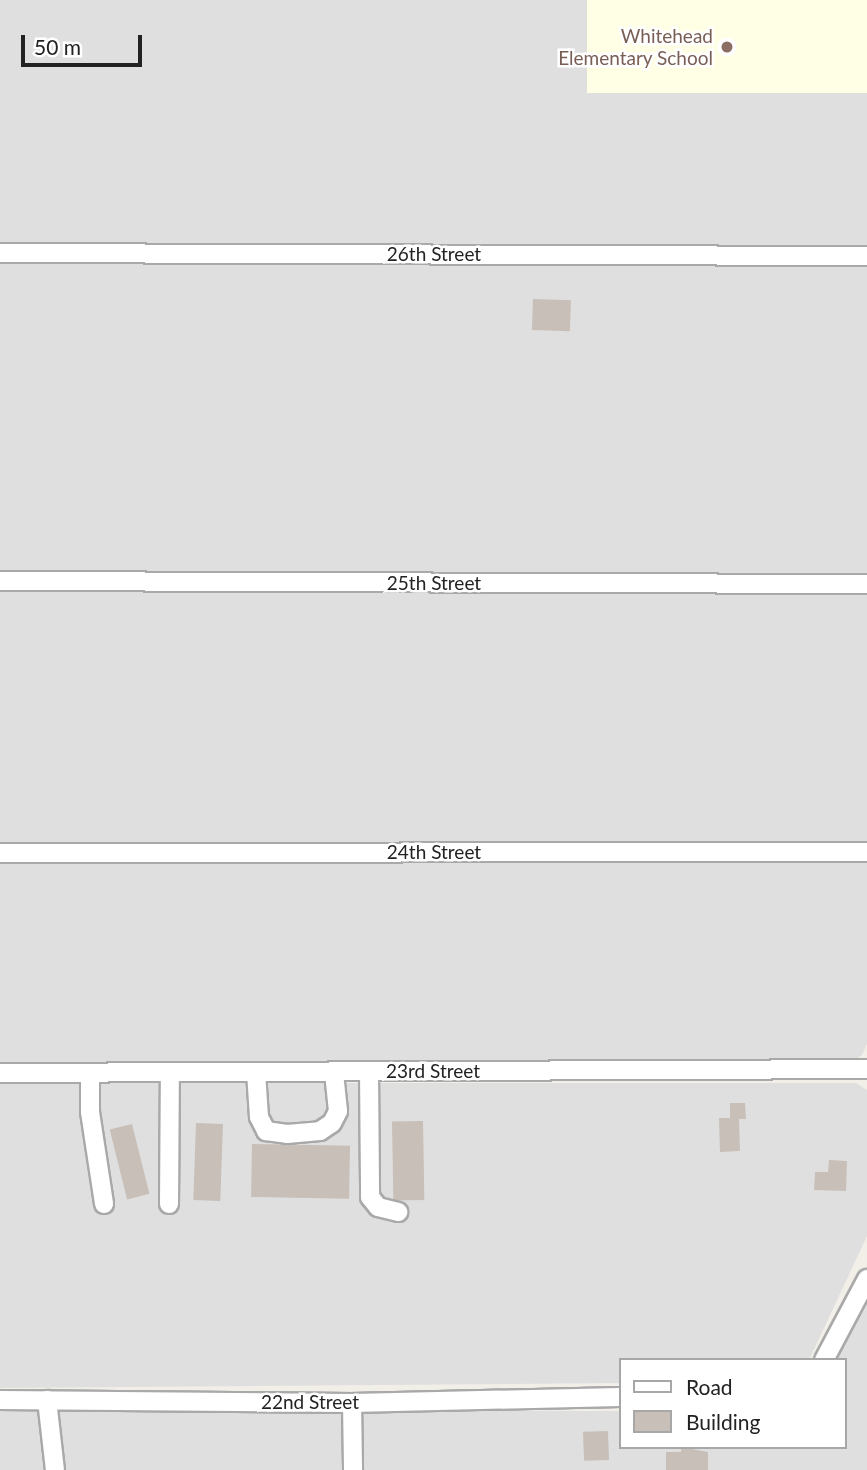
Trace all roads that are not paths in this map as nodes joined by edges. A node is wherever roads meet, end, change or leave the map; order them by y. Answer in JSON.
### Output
{"nodes":[{"id":1,"x":0,"y":253,"type":"edge"},
{"id":2,"x":867,"y":256,"type":"edge"},
{"id":3,"x":0,"y":581,"type":"edge"},
{"id":4,"x":867,"y":584,"type":"edge"},
{"id":5,"x":867,"y":852,"type":"edge"},
{"id":6,"x":0,"y":853,"type":"edge"},
{"id":7,"x":867,"y":1069,"type":"edge"},
{"id":8,"x":369,"y":1071,"type":"junction"},
{"id":9,"x":170,"y":1072,"type":"junction"},
{"id":10,"x":256,"y":1072,"type":"junction"},
{"id":11,"x":334,"y":1072,"type":"junction"},
{"id":12,"x":0,"y":1073,"type":"edge"},
{"id":13,"x":90,"y":1073,"type":"junction"},
{"id":14,"x":104,"y":1204,"type":"dead end"},
{"id":15,"x":169,"y":1204,"type":"dead end"},
{"id":16,"x":398,"y":1212,"type":"dead end"},
{"id":17,"x":867,"y":1279,"type":"edge"},
{"id":18,"x":825,"y":1358,"type":"edge"},
{"id":19,"x":618,"y":1397,"type":"edge"},
{"id":20,"x":0,"y":1400,"type":"edge"},
{"id":21,"x":47,"y":1400,"type":"junction"},
{"id":22,"x":352,"y":1403,"type":"junction"},
{"id":23,"x":55,"y":1470,"type":"edge"},
{"id":24,"x":354,"y":1470,"type":"edge"}],
"edges":[{"from":1,"to":2,"type":"street","name":"26th Street"},
{"from":3,"to":4,"type":"street","name":"25th Street"},
{"from":5,"to":6,"type":"street","name":"24th Street"},
{"from":7,"to":8,"type":"street","name":"23rd Street"},
{"from":8,"to":11,"type":"street","name":"23rd Street"},
{"from":8,"to":16,"type":"street"},
{"from":9,"to":10,"type":"street","name":"23rd Street"},
{"from":9,"to":13,"type":"street","name":"23rd Street"},
{"from":9,"to":15,"type":"street"},
{"from":10,"to":11,"type":"street","name":"23rd Street"},
{"from":10,"to":11,"type":"street"},
{"from":12,"to":13,"type":"street","name":"23rd Street"},
{"from":13,"to":14,"type":"street"},
{"from":17,"to":18,"type":"street"},
{"from":19,"to":22,"type":"street","name":"22nd Street"},
{"from":20,"to":21,"type":"street","name":"22nd Street"},
{"from":21,"to":22,"type":"street","name":"22nd Street"},
{"from":21,"to":23,"type":"street"},
{"from":22,"to":24,"type":"street"}]}
